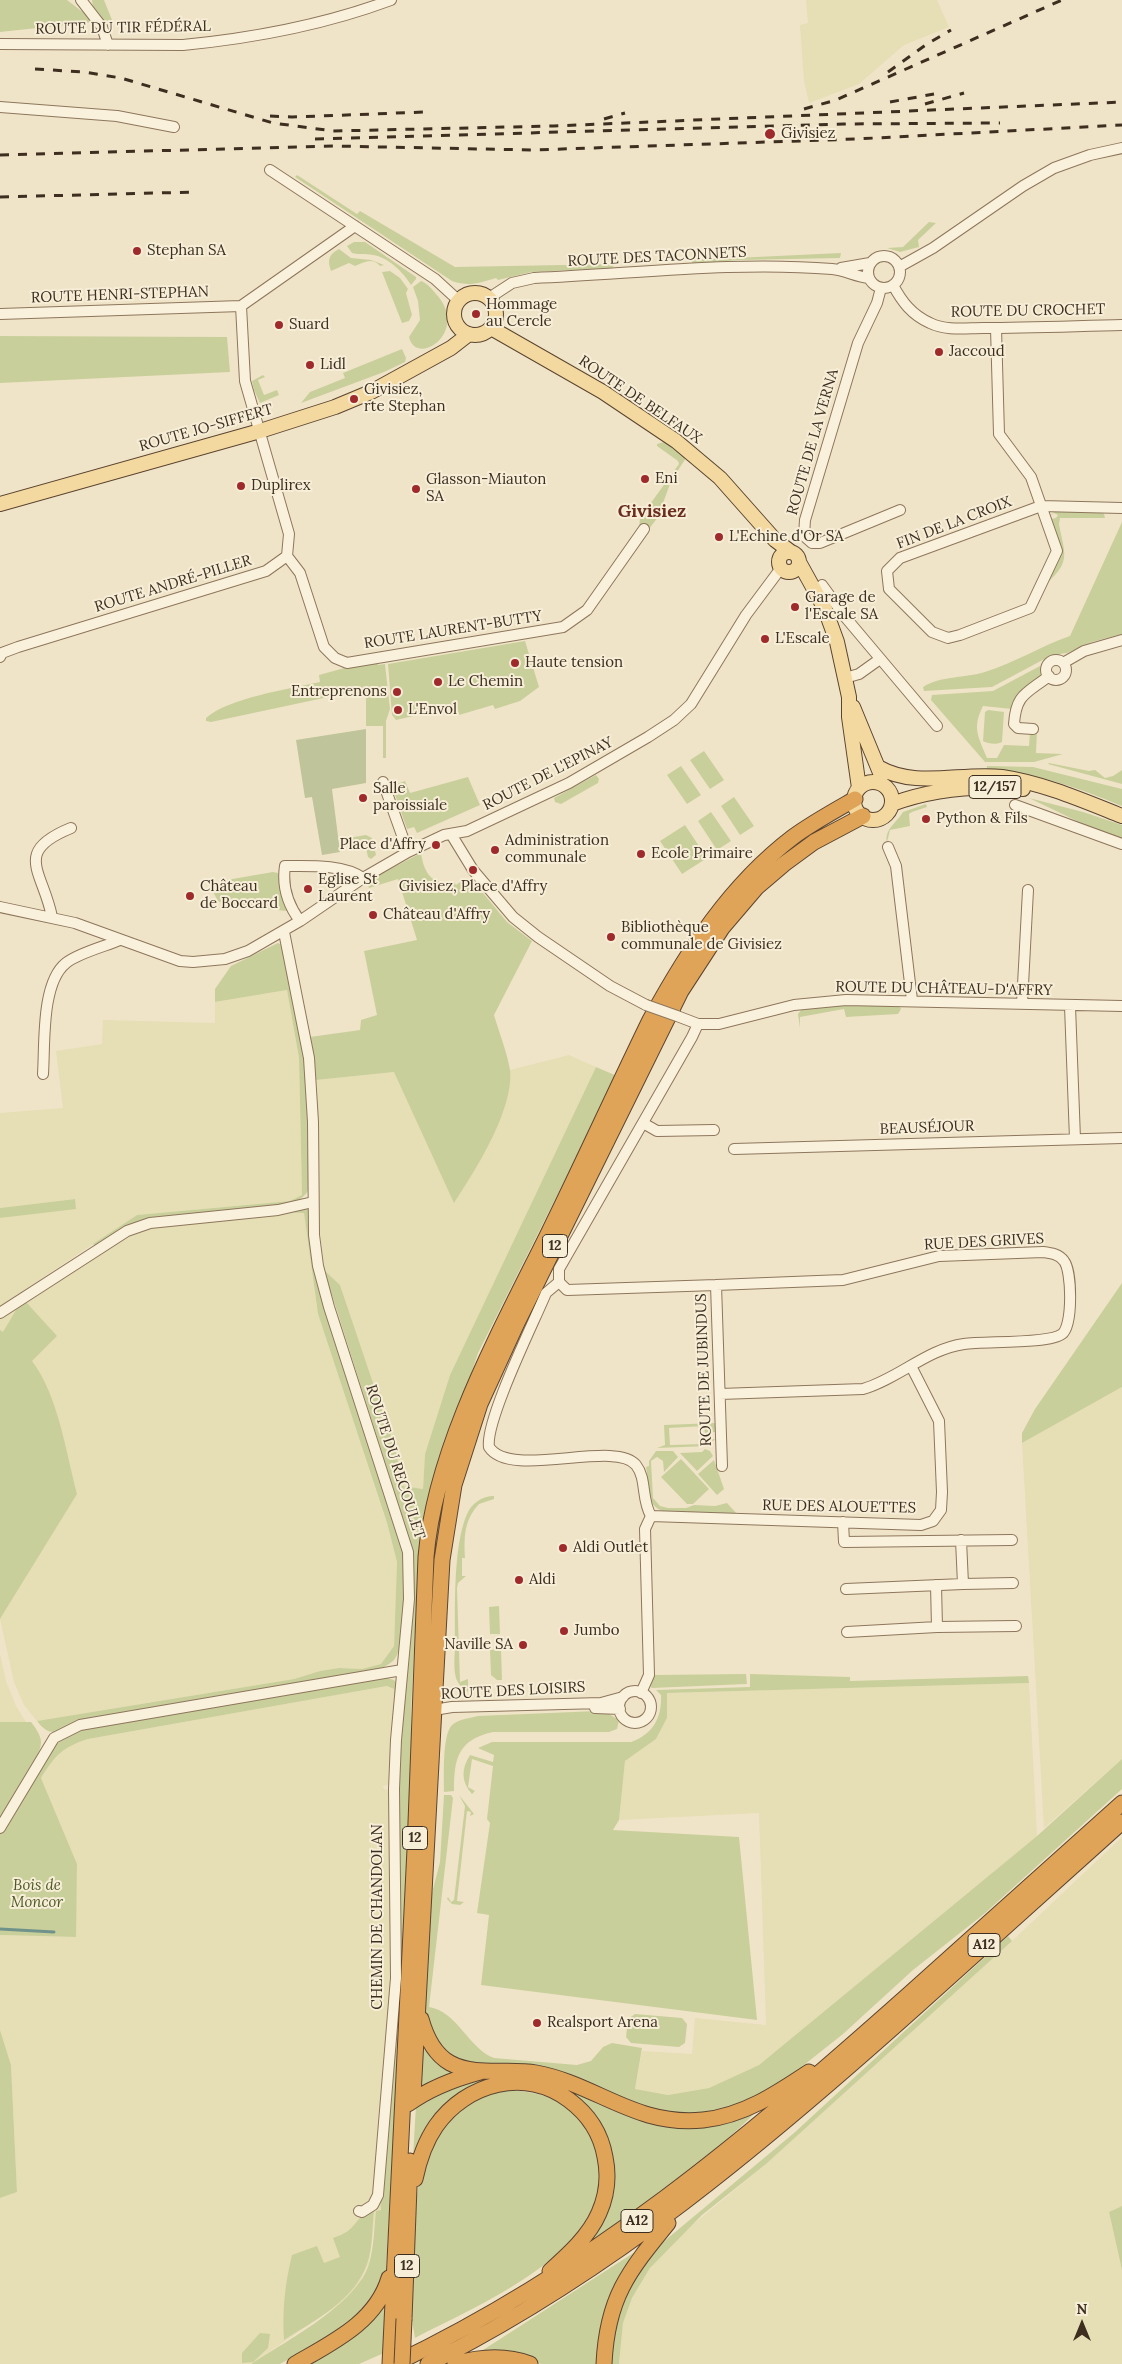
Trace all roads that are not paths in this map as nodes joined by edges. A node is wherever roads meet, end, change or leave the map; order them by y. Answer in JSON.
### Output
{"nodes":[{"id":1,"x":81,"y":0,"type":"edge"},
{"id":2,"x":387,"y":1,"type":"edge"},
{"id":3,"x":0,"y":44,"type":"edge"},
{"id":4,"x":108,"y":45,"type":"junction"},
{"id":5,"x":0,"y":107,"type":"edge"},
{"id":6,"x":174,"y":127,"type":"dead end"},
{"id":7,"x":1122,"y":148,"type":"edge"},
{"id":8,"x":270,"y":170,"type":"dead end"},
{"id":9,"x":355,"y":226,"type":"junction"},
{"id":10,"x":870,"y":263,"type":"junction"},
{"id":11,"x":900,"y":267,"type":"junction"},
{"id":12,"x":832,"y":269,"type":"junction"},
{"id":13,"x":869,"y":278,"type":"junction"},
{"id":14,"x":893,"y":286,"type":"junction"},
{"id":15,"x":881,"y":288,"type":"junction"},
{"id":16,"x":489,"y":298,"type":"junction"},
{"id":17,"x":459,"y":300,"type":"junction"},
{"id":18,"x":242,"y":306,"type":"junction"},
{"id":19,"x":0,"y":314,"type":"edge"},
{"id":20,"x":1122,"y":325,"type":"edge"},
{"id":21,"x":491,"y":328,"type":"junction"},
{"id":22,"x":996,"y":328,"type":"junction"},
{"id":23,"x":463,"y":330,"type":"junction"},
{"id":24,"x":260,"y":431,"type":"junction"},
{"id":25,"x":0,"y":504,"type":"edge"},
{"id":26,"x":1041,"y":506,"type":"junction"},
{"id":27,"x":1122,"y":508,"type":"edge"},
{"id":28,"x":900,"y":510,"type":"dead end"},
{"id":29,"x":644,"y":529,"type":"dead end"},
{"id":30,"x":287,"y":556,"type":"junction"},
{"id":31,"x":788,"y":562,"type":"junction"},
{"id":32,"x":822,"y":585,"type":"dead end"},
{"id":33,"x":1122,"y":640,"type":"edge"},
{"id":34,"x":0,"y":657,"type":"edge"},
{"id":35,"x":880,"y":659,"type":"junction"},
{"id":36,"x":845,"y":678,"type":"junction"},
{"id":37,"x":849,"y":697,"type":"junction"},
{"id":38,"x":937,"y":726,"type":"dead end"},
{"id":39,"x":1033,"y":729,"type":"dead end"},
{"id":40,"x":878,"y":767,"type":"junction"},
{"id":41,"x":949,"y":778,"type":"junction"},
{"id":42,"x":383,"y":782,"type":"dead end"},
{"id":43,"x":886,"y":787,"type":"junction"},
{"id":44,"x":1056,"y":792,"type":"junction"},
{"id":45,"x":857,"y":794,"type":"junction"},
{"id":46,"x":892,"y":804,"type":"junction"},
{"id":47,"x":1015,"y":805,"type":"dead end"},
{"id":48,"x":863,"y":816,"type":"junction"},
{"id":49,"x":1122,"y":816,"type":"edge"},
{"id":50,"x":71,"y":828,"type":"dead end"},
{"id":51,"x":451,"y":834,"type":"junction"},
{"id":52,"x":1122,"y":844,"type":"edge"},
{"id":53,"x":888,"y":846,"type":"dead end"},
{"id":54,"x":408,"y":852,"type":"junction"},
{"id":55,"x":363,"y":878,"type":"junction"},
{"id":56,"x":1028,"y":890,"type":"dead end"},
{"id":57,"x":0,"y":907,"type":"edge"},
{"id":58,"x":52,"y":917,"type":"junction"},
{"id":59,"x":300,"y":921,"type":"junction"},
{"id":60,"x":284,"y":932,"type":"junction"},
{"id":61,"x":120,"y":940,"type":"junction"},
{"id":62,"x":912,"y":1000,"type":"junction"},
{"id":63,"x":1022,"y":1004,"type":"junction"},
{"id":64,"x":1070,"y":1006,"type":"junction"},
{"id":65,"x":1122,"y":1006,"type":"edge"},
{"id":66,"x":698,"y":1024,"type":"junction"},
{"id":67,"x":43,"y":1074,"type":"dead end"},
{"id":68,"x":643,"y":1122,"type":"junction"},
{"id":69,"x":714,"y":1130,"type":"dead end"},
{"id":70,"x":1122,"y":1138,"type":"edge"},
{"id":71,"x":1075,"y":1139,"type":"junction"},
{"id":72,"x":734,"y":1149,"type":"dead end"},
{"id":73,"x":313,"y":1202,"type":"junction"},
{"id":74,"x":559,"y":1282,"type":"junction"},
{"id":75,"x":716,"y":1285,"type":"junction"},
{"id":76,"x":0,"y":1313,"type":"edge"},
{"id":77,"x":911,"y":1366,"type":"junction"},
{"id":78,"x":720,"y":1394,"type":"junction"},
{"id":79,"x":722,"y":1466,"type":"dead end"},
{"id":80,"x":651,"y":1516,"type":"junction"},
{"id":81,"x":843,"y":1522,"type":"junction"},
{"id":82,"x":961,"y":1540,"type":"junction"},
{"id":83,"x":1012,"y":1540,"type":"dead end"},
{"id":84,"x":1013,"y":1583,"type":"dead end"},
{"id":85,"x":963,"y":1584,"type":"junction"},
{"id":86,"x":936,"y":1585,"type":"junction"},
{"id":87,"x":846,"y":1589,"type":"dead end"},
{"id":88,"x":1016,"y":1626,"type":"dead end"},
{"id":89,"x":937,"y":1627,"type":"junction"},
{"id":90,"x":847,"y":1632,"type":"dead end"},
{"id":91,"x":402,"y":1670,"type":"junction"},
{"id":92,"x":642,"y":1693,"type":"junction"},
{"id":93,"x":623,"y":1697,"type":"junction"},
{"id":94,"x":427,"y":1709,"type":"junction"},
{"id":95,"x":620,"y":1709,"type":"junction"},
{"id":96,"x":1122,"y":1803,"type":"edge"},
{"id":97,"x":1122,"y":1822,"type":"edge"},
{"id":98,"x":0,"y":1828,"type":"edge"},
{"id":99,"x":420,"y":2005,"type":"junction"},
{"id":100,"x":854,"y":2043,"type":"junction"},
{"id":101,"x":484,"y":2071,"type":"junction"},
{"id":102,"x":408,"y":2104,"type":"junction"},
{"id":103,"x":682,"y":2205,"type":"junction"},
{"id":104,"x":409,"y":2212,"type":"junction"},
{"id":105,"x":360,"y":2213,"type":"dead end"},
{"id":106,"x":395,"y":2255,"type":"junction"},
{"id":107,"x":516,"y":2300,"type":"junction"},
{"id":108,"x":398,"y":2322,"type":"junction"},
{"id":109,"x":296,"y":2364,"type":"edge"},
{"id":110,"x":390,"y":2364,"type":"edge"},
{"id":111,"x":394,"y":2364,"type":"edge"},
{"id":112,"x":402,"y":2364,"type":"edge"},
{"id":113,"x":428,"y":2364,"type":"edge"},
{"id":114,"x":456,"y":2364,"type":"edge"},
{"id":115,"x":530,"y":2364,"type":"edge"},
{"id":116,"x":604,"y":2364,"type":"edge"}],
"edges":[{"from":1,"to":4,"type":"street"},
{"from":2,"to":4,"type":"street","name":"ROUTE DU TIR FÉDÉRAL"},
{"from":3,"to":4,"type":"street","name":"ROUTE DU TIR FÉDÉRAL"},
{"from":5,"to":6,"type":"street"},
{"from":7,"to":11,"type":"street"},
{"from":8,"to":9,"type":"street"},
{"from":9,"to":17,"type":"street"},
{"from":9,"to":18,"type":"street"},
{"from":10,"to":11,"type":"street"},
{"from":10,"to":12,"type":"street","name":"ROUTE DES TACONNETS"},
{"from":10,"to":13,"type":"street"},
{"from":11,"to":14,"type":"street"},
{"from":12,"to":13,"type":"street","name":"ROUTE DES TACONNETS"},
{"from":12,"to":16,"type":"street","name":"ROUTE DES TACONNETS"},
{"from":13,"to":15,"type":"street"},
{"from":14,"to":15,"type":"street"},
{"from":14,"to":22,"type":"street","name":"ROUTE DU CROCHET"},
{"from":15,"to":28,"type":"street","name":"ROUTE DE LA VERNA"},
{"from":16,"to":17,"type":"main road"},
{"from":16,"to":21,"type":"main road"},
{"from":17,"to":23,"type":"main road"},
{"from":18,"to":19,"type":"street","name":"ROUTE HENRI-STEPHAN"},
{"from":18,"to":24,"type":"street"},
{"from":20,"to":22,"type":"street","name":"ROUTE DU CROCHET"},
{"from":21,"to":23,"type":"main road"},
{"from":21,"to":31,"type":"main road","name":"ROUTE DE BELFAUX"},
{"from":22,"to":26,"type":"street"},
{"from":23,"to":24,"type":"main road","name":"ROUTE JO-SIFFERT"},
{"from":24,"to":25,"type":"main road","name":"ROUTE JO-SIFFERT"},
{"from":24,"to":30,"type":"street"},
{"from":26,"to":26,"type":"street","name":"FIN DE LA CROIX"},
{"from":26,"to":27,"type":"street","name":"FIN DE LA CROIX"},
{"from":29,"to":30,"type":"street","name":"ROUTE LAURENT-BUTTY"},
{"from":30,"to":34,"type":"street","name":"ROUTE ANDRÉ-PILLER"},
{"from":31,"to":36,"type":"main road"},
{"from":31,"to":51,"type":"street","name":"ROUTE DE L'EPINAY"},
{"from":32,"to":35,"type":"street"},
{"from":33,"to":39,"type":"street"},
{"from":35,"to":36,"type":"street"},
{"from":35,"to":38,"type":"street"},
{"from":36,"to":37,"type":"main road"},
{"from":37,"to":40,"type":"main road"},
{"from":37,"to":45,"type":"main road"},
{"from":40,"to":41,"type":"main road"},
{"from":40,"to":43,"type":"main road"},
{"from":41,"to":43,"type":"main road"},
{"from":41,"to":44,"type":"main road","number":"12/157"},
{"from":42,"to":54,"type":"street"},
{"from":43,"to":45,"type":"main road"},
{"from":43,"to":46,"type":"main road"},
{"from":44,"to":46,"type":"main road","number":"12/157"},
{"from":44,"to":49,"type":"main road","number":"12/157"},
{"from":45,"to":48,"type":"main road"},
{"from":45,"to":94,"type":"highway","number":"12"},
{"from":46,"to":48,"type":"main road","number":"12/157"},
{"from":47,"to":52,"type":"street"},
{"from":48,"to":94,"type":"highway","number":"12"},
{"from":50,"to":58,"type":"street"},
{"from":51,"to":54,"type":"street"},
{"from":51,"to":66,"type":"street","name":"ROUTE DU CHÂTEAU-D'AFFRY","bridge":true},
{"from":53,"to":62,"type":"street"},
{"from":54,"to":55,"type":"street"},
{"from":55,"to":59,"type":"street"},
{"from":55,"to":59,"type":"street"},
{"from":56,"to":63,"type":"street"},
{"from":57,"to":58,"type":"street"},
{"from":58,"to":61,"type":"street"},
{"from":59,"to":60,"type":"street"},
{"from":60,"to":61,"type":"street"},
{"from":60,"to":73,"type":"street","name":"ROUTE DU RECOULET"},
{"from":61,"to":67,"type":"street"},
{"from":62,"to":63,"type":"street","name":"ROUTE DU CHÂTEAU-D'AFFRY"},
{"from":62,"to":66,"type":"street","name":"ROUTE DU CHÂTEAU-D'AFFRY"},
{"from":63,"to":64,"type":"street","name":"ROUTE DU CHÂTEAU-D'AFFRY"},
{"from":64,"to":65,"type":"street","name":"ROUTE DU CHÂTEAU-D'AFFRY"},
{"from":64,"to":71,"type":"street"},
{"from":66,"to":68,"type":"street"},
{"from":68,"to":69,"type":"street"},
{"from":68,"to":74,"type":"street"},
{"from":70,"to":71,"type":"street","name":"BEAUSÉJOUR"},
{"from":71,"to":72,"type":"street","name":"BEAUSÉJOUR"},
{"from":73,"to":76,"type":"street"},
{"from":73,"to":91,"type":"street","name":"ROUTE DU RECOULET"},
{"from":74,"to":75,"type":"street","name":"ROUTE DE JUBINDUS"},
{"from":74,"to":80,"type":"street"},
{"from":75,"to":77,"type":"street","name":"RUE DES GRIVES"},
{"from":75,"to":78,"type":"street","name":"ROUTE DE JUBINDUS"},
{"from":77,"to":78,"type":"street","name":"RUE DES GRIVES"},
{"from":77,"to":81,"type":"street","name":"RUE DES ALOUETTES"},
{"from":78,"to":79,"type":"street","name":"ROUTE DE JUBINDUS"},
{"from":80,"to":81,"type":"street","name":"RUE DES ALOUETTES"},
{"from":80,"to":92,"type":"street"},
{"from":81,"to":82,"type":"street"},
{"from":82,"to":83,"type":"street"},
{"from":82,"to":85,"type":"street"},
{"from":84,"to":85,"type":"street"},
{"from":85,"to":86,"type":"street"},
{"from":86,"to":87,"type":"street"},
{"from":86,"to":89,"type":"street"},
{"from":88,"to":89,"type":"street"},
{"from":89,"to":90,"type":"street"},
{"from":91,"to":98,"type":"street"},
{"from":91,"to":105,"type":"street","name":"CHEMIN DE CHANDOLAN"},
{"from":92,"to":93,"type":"street","name":"ROUTE DES LOISIRS"},
{"from":92,"to":95,"type":"street"},
{"from":93,"to":94,"type":"street","name":"ROUTE DES LOISIRS"},
{"from":93,"to":95,"type":"street"},
{"from":94,"to":95,"type":"street","name":"ROUTE DES LOISIRS"},
{"from":94,"to":99,"type":"highway","number":"12"},
{"from":94,"to":102,"type":"highway","number":"12"},
{"from":96,"to":100,"type":"highway","number":"A12"},
{"from":97,"to":103,"type":"highway","number":"A12"},
{"from":99,"to":101,"type":"highway"},
{"from":99,"to":102,"type":"highway","number":"12"},
{"from":100,"to":101,"type":"highway"},
{"from":100,"to":107,"type":"highway","number":"A12"},
{"from":101,"to":102,"type":"highway"},
{"from":102,"to":104,"type":"highway","number":"12"},
{"from":102,"to":106,"type":"highway","number":"12"},
{"from":103,"to":113,"type":"highway","number":"A12"},
{"from":103,"to":116,"type":"highway"},
{"from":104,"to":107,"type":"highway"},
{"from":104,"to":108,"type":"highway","number":"12"},
{"from":106,"to":108,"type":"highway","number":"12"},
{"from":106,"to":109,"type":"highway"},
{"from":107,"to":111,"type":"highway","number":"A12"},
{"from":108,"to":110,"type":"highway","number":"12"},
{"from":108,"to":112,"type":"highway","number":"12","bridge":true},
{"from":114,"to":115,"type":"highway"}]}
